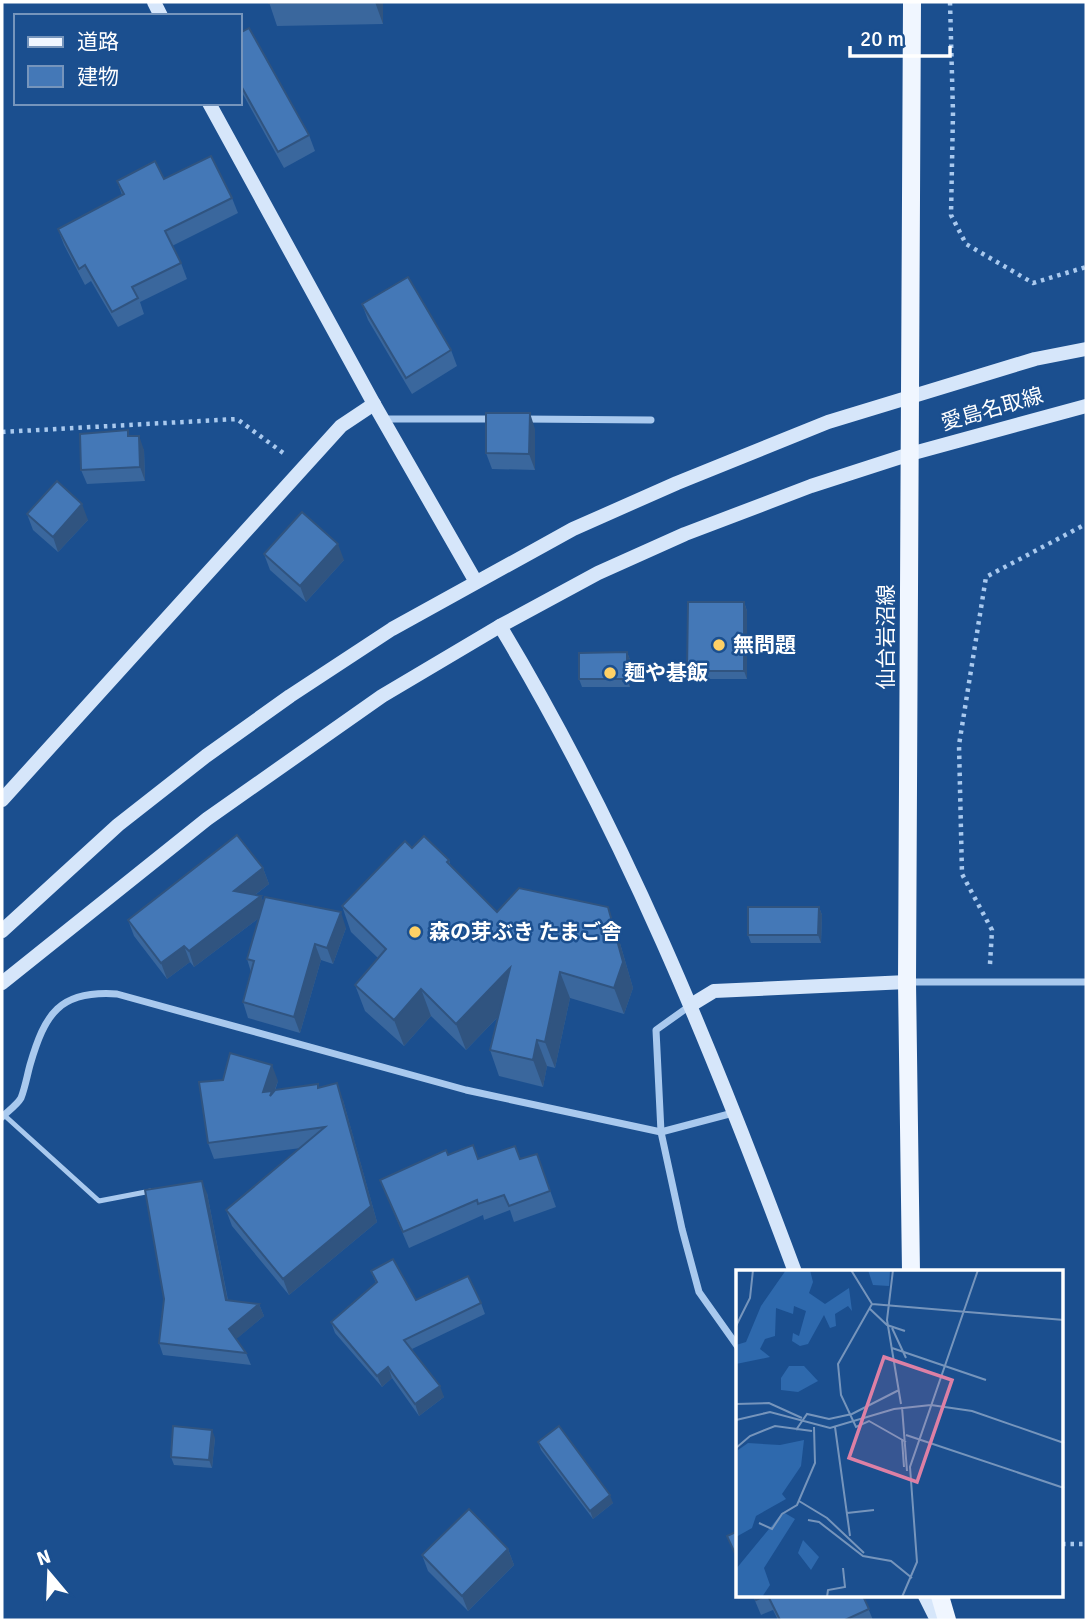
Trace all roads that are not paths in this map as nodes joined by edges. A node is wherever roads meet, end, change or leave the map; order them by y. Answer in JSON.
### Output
{"nodes":[{"id":1,"x":912,"y":2,"type":"edge"},
{"id":2,"x":210,"y":105,"type":"edge"},
{"id":3,"x":1086,"y":349,"type":"edge"},
{"id":4,"x":910,"y":395,"type":"junction"},
{"id":5,"x":373,"y":404,"type":"junction"},
{"id":6,"x":1086,"y":405,"type":"edge"},
{"id":7,"x":382,"y":419,"type":"junction"},
{"id":8,"x":503,"y":419,"type":"edge"},
{"id":9,"x":517,"y":419,"type":"edge"},
{"id":10,"x":651,"y":420,"type":"dead end"},
{"id":11,"x":910,"y":454,"type":"junction"},
{"id":12,"x":476,"y":582,"type":"junction"},
{"id":13,"x":500,"y":626,"type":"junction"},
{"id":14,"x":2,"y":800,"type":"edge"},
{"id":15,"x":2,"y":931,"type":"edge"},
{"id":16,"x":907,"y":982,"type":"junction"},
{"id":17,"x":1086,"y":982,"type":"edge"},
{"id":18,"x":2,"y":983,"type":"edge"},
{"id":19,"x":691,"y":1005,"type":"junction"},
{"id":20,"x":735,"y":1112,"type":"junction"},
{"id":21,"x":3,"y":1116,"type":"edge"},
{"id":22,"x":661,"y":1132,"type":"junction"},
{"id":23,"x":152,"y":1191,"type":"edge"},
{"id":24,"x":794,"y":1270,"type":"edge"},
{"id":25,"x":911,"y":1270,"type":"edge"},
{"id":26,"x":736,"y":1344,"type":"edge"},
{"id":27,"x":926,"y":1598,"type":"edge"},
{"id":28,"x":941,"y":1598,"type":"edge"},
{"id":29,"x":937,"y":1620,"type":"edge"},
{"id":30,"x":947,"y":1620,"type":"edge"}],
"edges":[{"from":1,"to":4,"type":"main road","name":"仙台岩沼線"},
{"from":2,"to":5,"type":"street"},
{"from":3,"to":4,"type":"street","name":"愛島名取線"},
{"from":4,"to":11,"type":"main road","name":"仙台岩沼線"},
{"from":4,"to":12,"type":"street","name":"愛島名取線"},
{"from":5,"to":7,"type":"street"},
{"from":5,"to":14,"type":"street"},
{"from":6,"to":11,"type":"street","name":"愛島名取線"},
{"from":7,"to":8,"type":"street"},
{"from":7,"to":12,"type":"street"},
{"from":9,"to":10,"type":"street"},
{"from":11,"to":13,"type":"street","name":"愛島名取線"},
{"from":11,"to":16,"type":"main road","name":"仙台岩沼線"},
{"from":12,"to":15,"type":"street","name":"愛島名取線"},
{"from":13,"to":18,"type":"street","name":"愛島名取線"},
{"from":13,"to":19,"type":"street"},
{"from":16,"to":17,"type":"street"},
{"from":16,"to":19,"type":"street"},
{"from":16,"to":25,"type":"main road","name":"仙台岩沼線"},
{"from":19,"to":20,"type":"street"},
{"from":19,"to":22,"type":"street"},
{"from":20,"to":22,"type":"street"},
{"from":20,"to":24,"type":"street"},
{"from":21,"to":22,"type":"street"},
{"from":21,"to":23,"type":"lane"},
{"from":22,"to":26,"type":"street"},
{"from":27,"to":29,"type":"street"},
{"from":28,"to":30,"type":"main road"}]}
